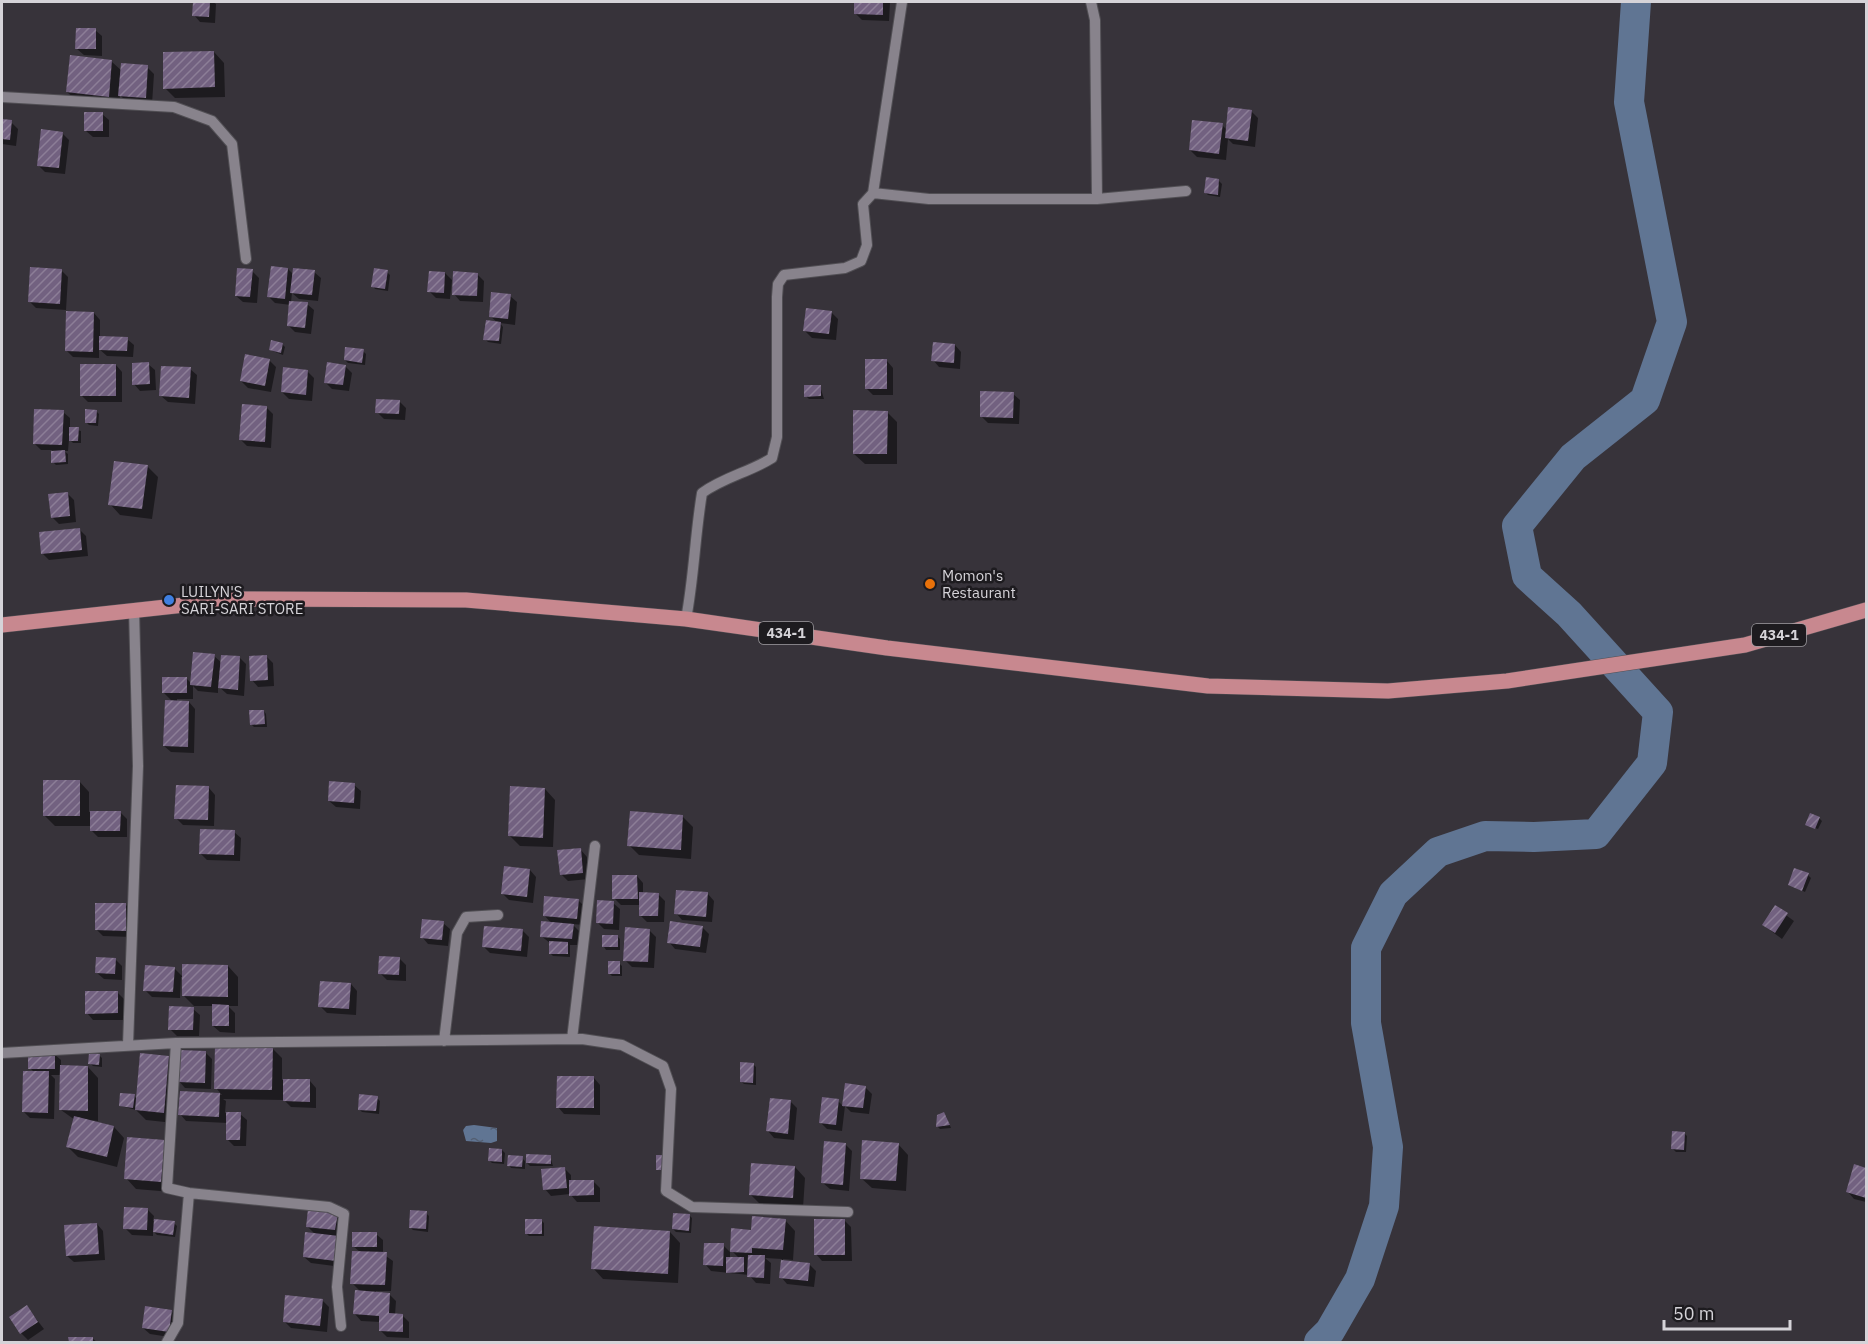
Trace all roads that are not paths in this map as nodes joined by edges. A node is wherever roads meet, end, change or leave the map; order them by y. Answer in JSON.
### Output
{"nodes":[{"id":1,"x":902,"y":2,"type":"edge"},
{"id":2,"x":1091,"y":2,"type":"edge"},
{"id":3,"x":2,"y":97,"type":"edge"},
{"id":4,"x":1186,"y":191,"type":"dead end"},
{"id":5,"x":873,"y":193,"type":"junction"},
{"id":6,"x":1097,"y":199,"type":"junction"},
{"id":7,"x":246,"y":259,"type":"dead end"},
{"id":8,"x":134,"y":609,"type":"junction"},
{"id":9,"x":1866,"y":610,"type":"edge"},
{"id":10,"x":686,"y":619,"type":"junction"},
{"id":11,"x":2,"y":625,"type":"edge"},
{"id":12,"x":596,"y":846,"type":"dead end"},
{"id":13,"x":498,"y":915,"type":"dead end"},
{"id":14,"x":572,"y":1039,"type":"junction"},
{"id":15,"x":444,"y":1041,"type":"junction"},
{"id":16,"x":176,"y":1043,"type":"junction"},
{"id":17,"x":128,"y":1045,"type":"junction"},
{"id":18,"x":2,"y":1053,"type":"edge"},
{"id":19,"x":189,"y":1193,"type":"junction"},
{"id":20,"x":848,"y":1212,"type":"dead end"},
{"id":21,"x":341,"y":1326,"type":"dead end"},
{"id":22,"x":167,"y":1342,"type":"edge"}],
"edges":[{"from":1,"to":5,"type":"street"},
{"from":2,"to":6,"type":"street"},
{"from":3,"to":7,"type":"street"},
{"from":4,"to":6,"type":"street"},
{"from":5,"to":6,"type":"street"},
{"from":5,"to":10,"type":"street"},
{"from":8,"to":10,"type":"main road","number":"434-1"},
{"from":8,"to":11,"type":"main road","number":"434-1"},
{"from":8,"to":17,"type":"street"},
{"from":9,"to":10,"type":"main road","number":"434-1"},
{"from":12,"to":14,"type":"street"},
{"from":13,"to":15,"type":"street"},
{"from":14,"to":15,"type":"street"},
{"from":14,"to":20,"type":"street"},
{"from":15,"to":16,"type":"street"},
{"from":16,"to":17,"type":"street"},
{"from":16,"to":19,"type":"street"},
{"from":17,"to":18,"type":"street"},
{"from":19,"to":21,"type":"street"},
{"from":19,"to":22,"type":"street"}]}
